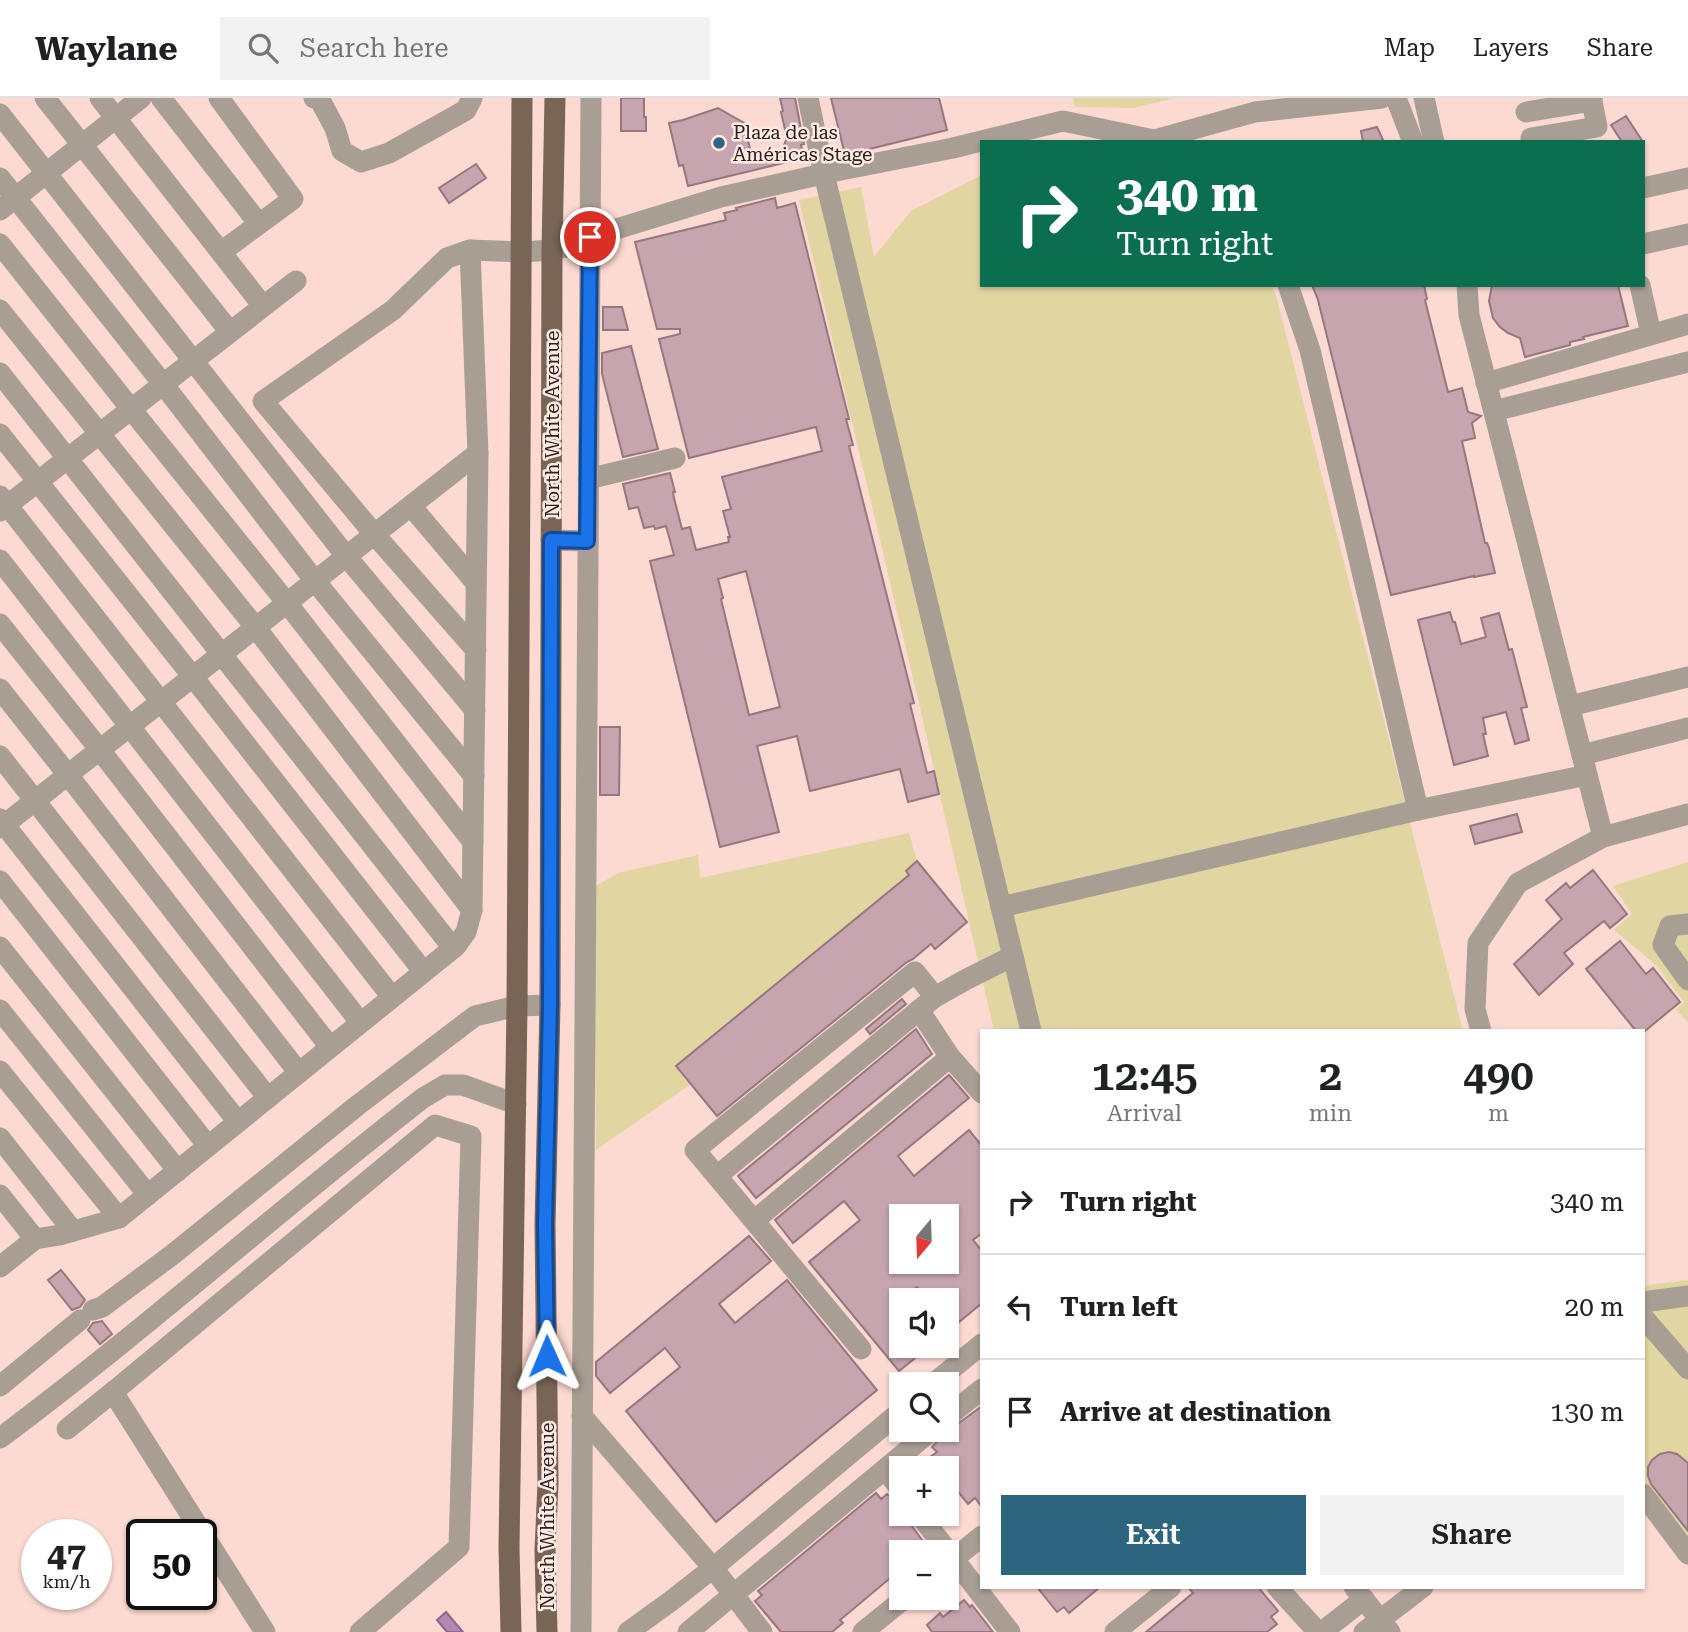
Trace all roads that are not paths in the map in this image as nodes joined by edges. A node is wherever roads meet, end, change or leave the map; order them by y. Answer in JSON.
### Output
{"nodes":[{"id":1,"x":45,"y":98,"type":"edge"},
{"id":2,"x":100,"y":98,"type":"edge"},
{"id":3,"x":141,"y":98,"type":"edge"},
{"id":4,"x":162,"y":98,"type":"edge"},
{"id":5,"x":219,"y":98,"type":"edge"},
{"id":6,"x":314,"y":98,"type":"edge"},
{"id":7,"x":472,"y":98,"type":"edge"},
{"id":8,"x":522,"y":98,"type":"edge"},
{"id":9,"x":555,"y":98,"type":"edge"},
{"id":10,"x":591,"y":98,"type":"edge"},
{"id":11,"x":808,"y":98,"type":"edge"},
{"id":12,"x":1382,"y":98,"type":"edge"},
{"id":13,"x":1396,"y":98,"type":"edge"},
{"id":14,"x":1424,"y":98,"type":"edge"},
{"id":15,"x":1592,"y":100,"type":"edge"},
{"id":16,"x":1524,"y":105,"type":"edge"},
{"id":17,"x":0,"y":114,"type":"edge"},
{"id":18,"x":116,"y":118,"type":"junction"},
{"id":19,"x":1599,"y":134,"type":"edge"},
{"id":20,"x":986,"y":140,"type":"edge"},
{"id":21,"x":1154,"y":140,"type":"edge"},
{"id":22,"x":1154,"y":140,"type":"edge"},
{"id":23,"x":1412,"y":140,"type":"edge"},
{"id":24,"x":1434,"y":140,"type":"edge"},
{"id":25,"x":1532,"y":140,"type":"edge"},
{"id":26,"x":980,"y":141,"type":"edge"},
{"id":27,"x":83,"y":145,"type":"junction"},
{"id":28,"x":47,"y":173,"type":"junction"},
{"id":29,"x":824,"y":174,"type":"junction"},
{"id":30,"x":0,"y":178,"type":"edge"},
{"id":31,"x":1688,"y":178,"type":"edge"},
{"id":32,"x":1645,"y":188,"type":"edge"},
{"id":33,"x":8,"y":204,"type":"edge"},
{"id":34,"x":259,"y":224,"type":"junction"},
{"id":35,"x":1688,"y":234,"type":"edge"},
{"id":36,"x":585,"y":241,"type":"junction"},
{"id":37,"x":0,"y":244,"type":"edge"},
{"id":38,"x":1645,"y":244,"type":"edge"},
{"id":39,"x":470,"y":250,"type":"junction"},
{"id":40,"x":552,"y":250,"type":"junction"},
{"id":41,"x":522,"y":251,"type":"junction"},
{"id":42,"x":221,"y":252,"type":"junction"},
{"id":43,"x":296,"y":281,"type":"dead end"},
{"id":44,"x":1289,"y":287,"type":"edge"},
{"id":45,"x":1467,"y":287,"type":"edge"},
{"id":46,"x":1640,"y":287,"type":"edge"},
{"id":47,"x":263,"y":306,"type":"junction"},
{"id":48,"x":0,"y":310,"type":"edge"},
{"id":49,"x":1688,"y":324,"type":"edge"},
{"id":50,"x":230,"y":332,"type":"junction"},
{"id":51,"x":1651,"y":334,"type":"junction"},
{"id":52,"x":193,"y":361,"type":"junction"},
{"id":53,"x":1688,"y":362,"type":"edge"},
{"id":54,"x":0,"y":373,"type":"edge"},
{"id":55,"x":1486,"y":383,"type":"junction"},
{"id":56,"x":163,"y":384,"type":"junction"},
{"id":57,"x":131,"y":409,"type":"junction"},
{"id":58,"x":1494,"y":411,"type":"junction"},
{"id":59,"x":0,"y":434,"type":"edge"},
{"id":60,"x":99,"y":434,"type":"junction"},
{"id":61,"x":478,"y":453,"type":"junction"},
{"id":62,"x":68,"y":458,"type":"junction"},
{"id":63,"x":675,"y":458,"type":"dead end"},
{"id":64,"x":588,"y":479,"type":"junction"},
{"id":65,"x":38,"y":482,"type":"junction"},
{"id":66,"x":2,"y":504,"type":"edge"},
{"id":67,"x":411,"y":506,"type":"junction"},
{"id":68,"x":375,"y":535,"type":"junction"},
{"id":69,"x":551,"y":540,"type":"junction"},
{"id":70,"x":587,"y":541,"type":"junction"},
{"id":71,"x":346,"y":556,"type":"junction"},
{"id":72,"x":0,"y":560,"type":"edge"},
{"id":73,"x":315,"y":581,"type":"junction"},
{"id":74,"x":476,"y":583,"type":"junction"},
{"id":75,"x":287,"y":603,"type":"junction"},
{"id":76,"x":0,"y":624,"type":"edge"},
{"id":77,"x":256,"y":628,"type":"junction"},
{"id":78,"x":475,"y":650,"type":"junction"},
{"id":79,"x":222,"y":654,"type":"junction"},
{"id":80,"x":193,"y":677,"type":"junction"},
{"id":81,"x":1688,"y":677,"type":"edge"},
{"id":82,"x":0,"y":689,"type":"edge"},
{"id":83,"x":160,"y":702,"type":"junction"},
{"id":84,"x":1570,"y":706,"type":"junction"},
{"id":85,"x":475,"y":710,"type":"junction"},
{"id":86,"x":131,"y":726,"type":"junction"},
{"id":87,"x":1688,"y":727,"type":"edge"},
{"id":88,"x":100,"y":750,"type":"junction"},
{"id":89,"x":0,"y":756,"type":"edge"},
{"id":90,"x":1585,"y":765,"type":"junction"},
{"id":91,"x":68,"y":775,"type":"junction"},
{"id":92,"x":474,"y":776,"type":"junction"},
{"id":93,"x":35,"y":801,"type":"junction"},
{"id":94,"x":1418,"y":810,"type":"junction"},
{"id":95,"x":1688,"y":814,"type":"edge"},
{"id":96,"x":2,"y":824,"type":"edge"},
{"id":97,"x":1603,"y":836,"type":"junction"},
{"id":98,"x":473,"y":842,"type":"junction"},
{"id":99,"x":0,"y":881,"type":"edge"},
{"id":100,"x":1001,"y":907,"type":"junction"},
{"id":101,"x":472,"y":910,"type":"junction"},
{"id":102,"x":1688,"y":924,"type":"edge"},
{"id":103,"x":0,"y":947,"type":"edge"},
{"id":104,"x":453,"y":948,"type":"junction"},
{"id":105,"x":1013,"y":956,"type":"junction"},
{"id":106,"x":423,"y":971,"type":"junction"},
{"id":107,"x":1688,"y":980,"type":"edge"},
{"id":108,"x":392,"y":997,"type":"junction"},
{"id":109,"x":927,"y":1004,"type":"junction"},
{"id":110,"x":550,"y":1005,"type":"junction"},
{"id":111,"x":517,"y":1006,"type":"junction"},
{"id":112,"x":0,"y":1010,"type":"edge"},
{"id":113,"x":360,"y":1023,"type":"junction"},
{"id":114,"x":1031,"y":1029,"type":"edge"},
{"id":115,"x":1480,"y":1029,"type":"edge"},
{"id":116,"x":330,"y":1047,"type":"junction"},
{"id":117,"x":950,"y":1057,"type":"junction"},
{"id":118,"x":415,"y":1062,"type":"junction"},
{"id":119,"x":0,"y":1071,"type":"edge"},
{"id":120,"x":299,"y":1073,"type":"junction"},
{"id":121,"x":980,"y":1091,"type":"edge"},
{"id":122,"x":429,"y":1095,"type":"junction"},
{"id":123,"x":268,"y":1098,"type":"junction"},
{"id":124,"x":516,"y":1104,"type":"junction"},
{"id":125,"x":238,"y":1122,"type":"junction"},
{"id":126,"x":0,"y":1138,"type":"edge"},
{"id":127,"x":208,"y":1146,"type":"junction"},
{"id":128,"x":178,"y":1171,"type":"junction"},
{"id":129,"x":718,"y":1176,"type":"junction"},
{"id":130,"x":0,"y":1195,"type":"edge"},
{"id":131,"x":148,"y":1195,"type":"junction"},
{"id":132,"x":119,"y":1219,"type":"junction"},
{"id":133,"x":755,"y":1220,"type":"junction"},
{"id":134,"x":73,"y":1231,"type":"junction"},
{"id":135,"x":35,"y":1239,"type":"junction"},
{"id":136,"x":1,"y":1265,"type":"edge"},
{"id":137,"x":1688,"y":1296,"type":"edge"},
{"id":138,"x":1645,"y":1302,"type":"edge"},
{"id":139,"x":1645,"y":1319,"type":"edge"},
{"id":140,"x":980,"y":1346,"type":"edge"},
{"id":141,"x":861,"y":1349,"type":"dead end"},
{"id":142,"x":1688,"y":1369,"type":"edge"},
{"id":143,"x":948,"y":1372,"type":"edge"},
{"id":144,"x":0,"y":1386,"type":"edge"},
{"id":145,"x":980,"y":1391,"type":"edge"},
{"id":146,"x":113,"y":1392,"type":"junction"},
{"id":147,"x":959,"y":1408,"type":"edge"},
{"id":148,"x":582,"y":1416,"type":"junction"},
{"id":149,"x":889,"y":1420,"type":"edge"},
{"id":150,"x":67,"y":1429,"type":"dead end"},
{"id":151,"x":0,"y":1438,"type":"edge"},
{"id":152,"x":918,"y":1442,"type":"edge"},
{"id":153,"x":885,"y":1469,"type":"junction"},
{"id":154,"x":889,"y":1474,"type":"edge"},
{"id":155,"x":1645,"y":1497,"type":"edge"},
{"id":156,"x":980,"y":1538,"type":"edge"},
{"id":157,"x":1688,"y":1554,"type":"edge"},
{"id":158,"x":959,"y":1555,"type":"edge"},
{"id":159,"x":713,"y":1568,"type":"junction"},
{"id":160,"x":959,"y":1572,"type":"edge"},
{"id":161,"x":1169,"y":1589,"type":"edge"},
{"id":162,"x":1279,"y":1589,"type":"edge"},
{"id":163,"x":1421,"y":1589,"type":"edge"},
{"id":164,"x":1359,"y":1593,"type":"edge"},
{"id":165,"x":733,"y":1595,"type":"junction"},
{"id":166,"x":890,"y":1610,"type":"edge"},
{"id":167,"x":1378,"y":1628,"type":"edge"},
{"id":168,"x":265,"y":1632,"type":"edge"},
{"id":169,"x":360,"y":1632,"type":"edge"},
{"id":170,"x":511,"y":1632,"type":"edge"},
{"id":171,"x":547,"y":1632,"type":"edge"},
{"id":172,"x":581,"y":1632,"type":"edge"},
{"id":173,"x":628,"y":1632,"type":"edge"},
{"id":174,"x":688,"y":1632,"type":"edge"},
{"id":175,"x":762,"y":1632,"type":"edge"},
{"id":176,"x":863,"y":1632,"type":"edge"},
{"id":177,"x":1010,"y":1632,"type":"edge"},
{"id":178,"x":1115,"y":1632,"type":"edge"},
{"id":179,"x":1320,"y":1632,"type":"edge"}],
"edges":[{"from":1,"to":27,"type":"street"},
{"from":2,"to":18,"type":"street"},
{"from":3,"to":18,"type":"street"},
{"from":4,"to":34,"type":"street"},
{"from":5,"to":34,"type":"street"},
{"from":6,"to":7,"type":"street"},
{"from":8,"to":41,"type":"main road","name":"North White Avenue"},
{"from":9,"to":40,"type":"main road","name":"North White Avenue"},
{"from":10,"to":36,"type":"street"},
{"from":11,"to":29,"type":"street"},
{"from":12,"to":22,"type":"street"},
{"from":13,"to":23,"type":"street"},
{"from":14,"to":24,"type":"street"},
{"from":15,"to":16,"type":"street"},
{"from":15,"to":19,"type":"street"},
{"from":16,"to":25,"type":"street"},
{"from":17,"to":28,"type":"street"},
{"from":18,"to":27,"type":"street"},
{"from":18,"to":42,"type":"street"},
{"from":19,"to":25,"type":"street"},
{"from":20,"to":21,"type":"street"},
{"from":26,"to":29,"type":"street"},
{"from":27,"to":28,"type":"street"},
{"from":27,"to":50,"type":"street"},
{"from":28,"to":33,"type":"street"},
{"from":28,"to":52,"type":"street"},
{"from":29,"to":36,"type":"street"},
{"from":29,"to":100,"type":"street"},
{"from":30,"to":33,"type":"street"},
{"from":31,"to":32,"type":"street"},
{"from":33,"to":56,"type":"street"},
{"from":34,"to":42,"type":"street"},
{"from":35,"to":38,"type":"street"},
{"from":36,"to":40,"type":"street"},
{"from":36,"to":64,"type":"street"},
{"from":37,"to":57,"type":"street"},
{"from":39,"to":41,"type":"street"},
{"from":39,"to":61,"type":"street"},
{"from":39,"to":68,"type":"street"},
{"from":40,"to":41,"type":"street"},
{"from":40,"to":69,"type":"main road","name":"North White Avenue"},
{"from":41,"to":111,"type":"main road","name":"North White Avenue"},
{"from":42,"to":47,"type":"street"},
{"from":43,"to":47,"type":"street"},
{"from":44,"to":94,"type":"street"},
{"from":45,"to":55,"type":"street"},
{"from":46,"to":51,"type":"street"},
{"from":47,"to":50,"type":"street"},
{"from":48,"to":60,"type":"street"},
{"from":49,"to":51,"type":"street"},
{"from":50,"to":52,"type":"street"},
{"from":51,"to":55,"type":"street"},
{"from":52,"to":56,"type":"street"},
{"from":52,"to":71,"type":"street"},
{"from":53,"to":58,"type":"street"},
{"from":54,"to":62,"type":"street"},
{"from":55,"to":58,"type":"street"},
{"from":56,"to":57,"type":"street"},
{"from":56,"to":73,"type":"street"},
{"from":57,"to":60,"type":"street"},
{"from":57,"to":75,"type":"street"},
{"from":58,"to":84,"type":"street"},
{"from":59,"to":65,"type":"street"},
{"from":60,"to":62,"type":"street"},
{"from":60,"to":77,"type":"street"},
{"from":61,"to":67,"type":"street"},
{"from":61,"to":74,"type":"street"},
{"from":62,"to":65,"type":"street"},
{"from":62,"to":79,"type":"street"},
{"from":63,"to":64,"type":"street"},
{"from":64,"to":70,"type":"street"},
{"from":65,"to":66,"type":"street"},
{"from":65,"to":80,"type":"street"},
{"from":66,"to":83,"type":"street"},
{"from":67,"to":68,"type":"street"},
{"from":67,"to":74,"type":"street"},
{"from":68,"to":71,"type":"street"},
{"from":68,"to":78,"type":"street"},
{"from":69,"to":70,"type":"street"},
{"from":69,"to":110,"type":"main road","name":"North White Avenue"},
{"from":70,"to":148,"type":"street"},
{"from":71,"to":73,"type":"street"},
{"from":71,"to":85,"type":"street"},
{"from":72,"to":86,"type":"street"},
{"from":73,"to":75,"type":"street"},
{"from":73,"to":92,"type":"street"},
{"from":74,"to":78,"type":"street"},
{"from":75,"to":77,"type":"street"},
{"from":75,"to":98,"type":"street"},
{"from":76,"to":88,"type":"street"},
{"from":77,"to":79,"type":"street"},
{"from":77,"to":101,"type":"street"},
{"from":78,"to":85,"type":"street"},
{"from":79,"to":80,"type":"street"},
{"from":79,"to":104,"type":"street"},
{"from":80,"to":83,"type":"street"},
{"from":80,"to":106,"type":"street"},
{"from":81,"to":84,"type":"street"},
{"from":82,"to":91,"type":"street"},
{"from":83,"to":86,"type":"street"},
{"from":83,"to":108,"type":"street"},
{"from":84,"to":90,"type":"street"},
{"from":85,"to":92,"type":"street"},
{"from":86,"to":88,"type":"street"},
{"from":86,"to":113,"type":"street"},
{"from":87,"to":90,"type":"street"},
{"from":88,"to":91,"type":"street"},
{"from":88,"to":116,"type":"street"},
{"from":89,"to":93,"type":"street"},
{"from":90,"to":94,"type":"street"},
{"from":90,"to":97,"type":"street"},
{"from":91,"to":93,"type":"street"},
{"from":91,"to":120,"type":"street"},
{"from":92,"to":98,"type":"street"},
{"from":93,"to":96,"type":"street"},
{"from":93,"to":123,"type":"street"},
{"from":94,"to":100,"type":"street"},
{"from":95,"to":97,"type":"street"},
{"from":96,"to":125,"type":"street"},
{"from":97,"to":115,"type":"street"},
{"from":98,"to":101,"type":"street"},
{"from":99,"to":127,"type":"street"},
{"from":100,"to":105,"type":"street"},
{"from":101,"to":104,"type":"street"},
{"from":102,"to":107,"type":"street"},
{"from":103,"to":128,"type":"street"},
{"from":104,"to":106,"type":"street"},
{"from":105,"to":109,"type":"street"},
{"from":105,"to":114,"type":"street"},
{"from":106,"to":108,"type":"street"},
{"from":108,"to":113,"type":"street"},
{"from":109,"to":117,"type":"street"},
{"from":109,"to":129,"type":"street"},
{"from":109,"to":129,"type":"street"},
{"from":110,"to":111,"type":"street"},
{"from":110,"to":171,"type":"main road","name":"North White Avenue"},
{"from":111,"to":118,"type":"street"},
{"from":111,"to":124,"type":"main road","name":"North White Avenue"},
{"from":112,"to":131,"type":"street"},
{"from":113,"to":116,"type":"street"},
{"from":116,"to":120,"type":"street"},
{"from":117,"to":121,"type":"street"},
{"from":117,"to":133,"type":"street"},
{"from":118,"to":122,"type":"street"},
{"from":118,"to":144,"type":"street"},
{"from":119,"to":132,"type":"street"},
{"from":120,"to":123,"type":"street"},
{"from":122,"to":124,"type":"street"},
{"from":122,"to":151,"type":"street"},
{"from":123,"to":125,"type":"street"},
{"from":124,"to":170,"type":"main road","name":"North White Avenue"},
{"from":125,"to":127,"type":"street"},
{"from":126,"to":134,"type":"street"},
{"from":127,"to":128,"type":"street"},
{"from":128,"to":131,"type":"street"},
{"from":129,"to":133,"type":"street"},
{"from":130,"to":135,"type":"street"},
{"from":131,"to":132,"type":"street"},
{"from":132,"to":134,"type":"street"},
{"from":133,"to":141,"type":"street"},
{"from":134,"to":135,"type":"street"},
{"from":135,"to":136,"type":"street"},
{"from":137,"to":138,"type":"street"},
{"from":139,"to":142,"type":"street"},
{"from":140,"to":143,"type":"street"},
{"from":145,"to":147,"type":"street"},
{"from":146,"to":150,"type":"street"},
{"from":146,"to":168,"type":"street"},
{"from":146,"to":169,"type":"street"},
{"from":148,"to":159,"type":"street"},
{"from":148,"to":172,"type":"street"},
{"from":149,"to":159,"type":"street"},
{"from":152,"to":153,"type":"street"},
{"from":153,"to":154,"type":"street"},
{"from":153,"to":165,"type":"street"},
{"from":155,"to":157,"type":"street"},
{"from":156,"to":158,"type":"street"},
{"from":159,"to":165,"type":"street"},
{"from":159,"to":173,"type":"street"},
{"from":160,"to":177,"type":"street"},
{"from":161,"to":178,"type":"street"},
{"from":162,"to":179,"type":"street"},
{"from":163,"to":167,"type":"street"},
{"from":164,"to":167,"type":"street"},
{"from":164,"to":179,"type":"street"},
{"from":165,"to":174,"type":"street"},
{"from":165,"to":175,"type":"street"},
{"from":166,"to":176,"type":"street"}]}
